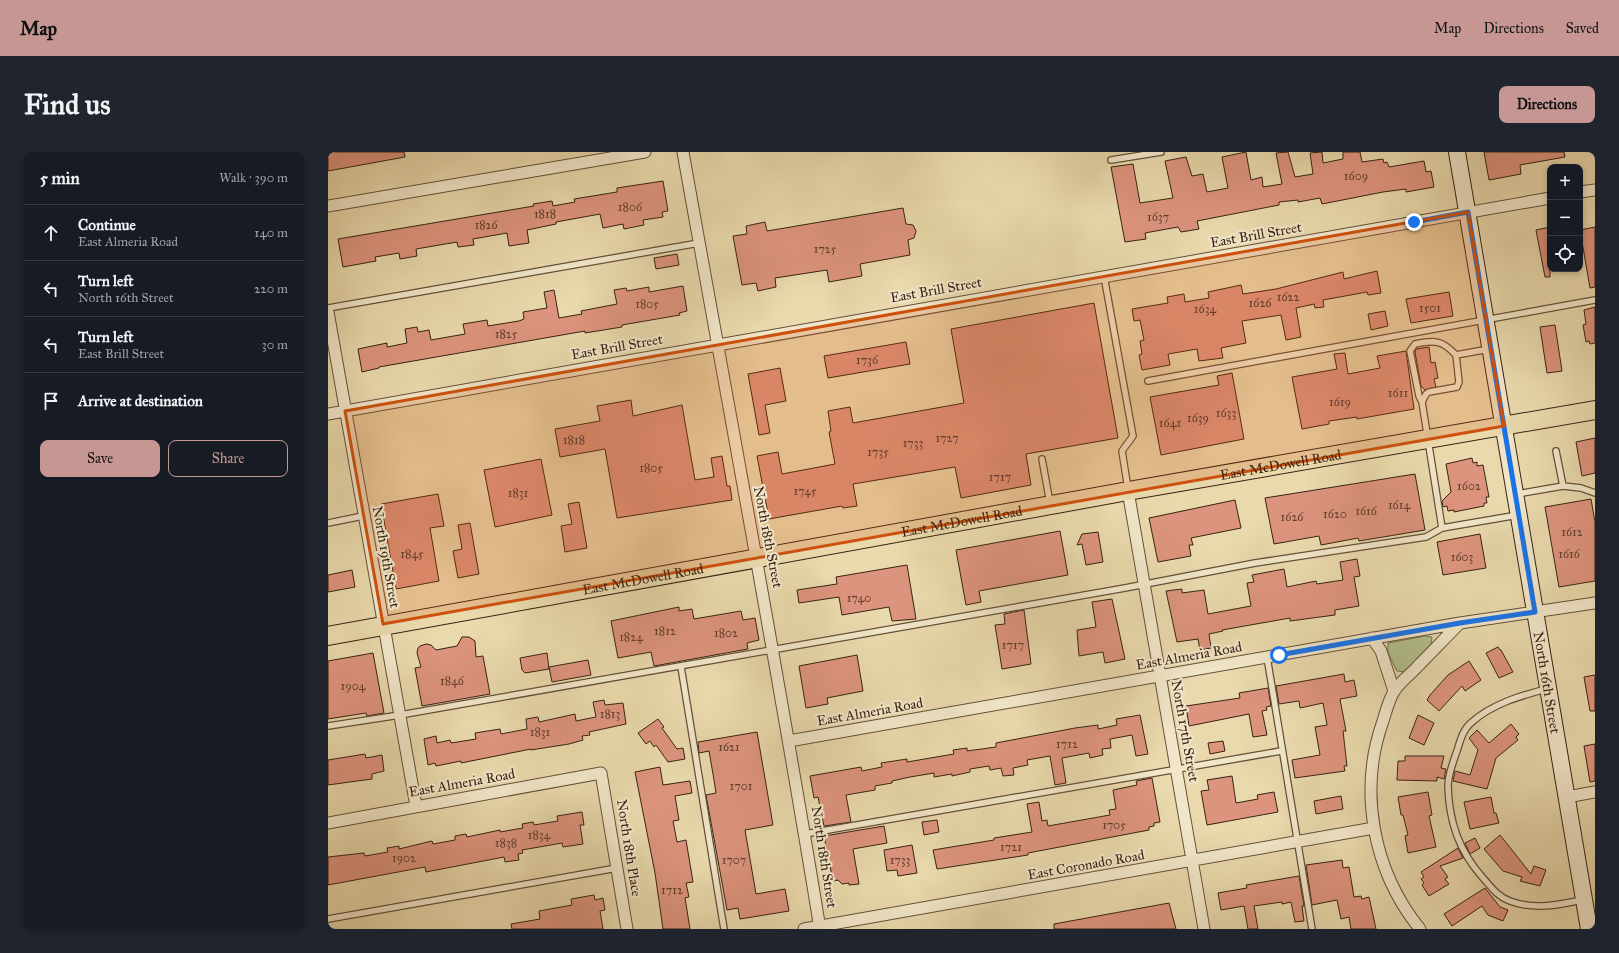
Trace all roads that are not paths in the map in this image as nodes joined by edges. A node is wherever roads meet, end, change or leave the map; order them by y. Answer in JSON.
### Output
{"nodes":[{"id":1,"x":645,"y":152,"type":"edge"},
{"id":2,"x":683,"y":152,"type":"edge"},
{"id":3,"x":1161,"y":152,"type":"edge"},
{"id":4,"x":1457,"y":152,"type":"edge"},
{"id":5,"x":1111,"y":160,"type":"dead end"},
{"id":6,"x":1595,"y":190,"type":"edge"},
{"id":7,"x":1583,"y":192,"type":"edge"},
{"id":8,"x":1547,"y":199,"type":"edge"},
{"id":9,"x":328,"y":206,"type":"edge"},
{"id":10,"x":1468,"y":212,"type":"junction"},
{"id":11,"x":699,"y":244,"type":"junction"},
{"id":12,"x":1104,"y":276,"type":"junction"},
{"id":13,"x":1595,"y":300,"type":"edge"},
{"id":14,"x":328,"y":308,"type":"edge"},
{"id":15,"x":328,"y":312,"type":"edge"},
{"id":16,"x":1486,"y":320,"type":"junction"},
{"id":17,"x":717,"y":344,"type":"junction"},
{"id":18,"x":1491,"y":349,"type":"junction"},
{"id":19,"x":1456,"y":355,"type":"junction"},
{"id":20,"x":1148,"y":380,"type":"dead end"},
{"id":21,"x":1422,"y":402,"type":"junction"},
{"id":22,"x":1595,"y":410,"type":"edge"},
{"id":23,"x":345,"y":411,"type":"junction"},
{"id":24,"x":328,"y":414,"type":"edge"},
{"id":25,"x":1504,"y":426,"type":"junction"},
{"id":26,"x":1427,"y":439,"type":"junction"},
{"id":27,"x":1556,"y":451,"type":"dead end"},
{"id":28,"x":1042,"y":459,"type":"dead end"},
{"id":29,"x":1563,"y":486,"type":"junction"},
{"id":30,"x":1128,"y":491,"type":"junction"},
{"id":31,"x":1595,"y":493,"type":"edge"},
{"id":32,"x":1515,"y":494,"type":"junction"},
{"id":33,"x":1050,"y":505,"type":"junction"},
{"id":34,"x":1519,"y":515,"type":"junction"},
{"id":35,"x":363,"y":516,"type":"junction"},
{"id":36,"x":328,"y":522,"type":"edge"},
{"id":37,"x":1442,"y":528,"type":"junction"},
{"id":38,"x":756,"y":558,"type":"junction"},
{"id":39,"x":1145,"y":585,"type":"junction"},
{"id":40,"x":1595,"y":603,"type":"edge"},
{"id":41,"x":1535,"y":612,"type":"junction"},
{"id":42,"x":1460,"y":623,"type":"junction"},
{"id":43,"x":383,"y":624,"type":"junction"},
{"id":44,"x":328,"y":636,"type":"edge"},
{"id":45,"x":1372,"y":638,"type":"junction"},
{"id":46,"x":773,"y":649,"type":"junction"},
{"id":47,"x":1267,"y":657,"type":"junction"},
{"id":48,"x":680,"y":667,"type":"junction"},
{"id":49,"x":1161,"y":676,"type":"junction"},
{"id":50,"x":1548,"y":688,"type":"junction"},
{"id":51,"x":1394,"y":691,"type":"junction"},
{"id":52,"x":400,"y":715,"type":"junction"},
{"id":53,"x":328,"y":726,"type":"edge"},
{"id":54,"x":789,"y":741,"type":"junction"},
{"id":55,"x":1281,"y":751,"type":"junction"},
{"id":56,"x":1176,"y":768,"type":"junction"},
{"id":57,"x":601,"y":772,"type":"joint"},
{"id":58,"x":1595,"y":792,"type":"edge"},
{"id":59,"x":1567,"y":797,"type":"junction"},
{"id":60,"x":416,"y":806,"type":"junction"},
{"id":61,"x":328,"y":823,"type":"edge"},
{"id":62,"x":1374,"y":828,"type":"junction"},
{"id":63,"x":805,"y":834,"type":"junction"},
{"id":64,"x":1299,"y":842,"type":"junction"},
{"id":65,"x":1193,"y":861,"type":"junction"},
{"id":66,"x":617,"y":868,"type":"junction"},
{"id":67,"x":1584,"y":900,"type":"junction"},
{"id":68,"x":328,"y":919,"type":"edge"},
{"id":69,"x":820,"y":928,"type":"edge"},
{"id":70,"x":627,"y":929,"type":"edge"},
{"id":71,"x":724,"y":929,"type":"edge"},
{"id":72,"x":804,"y":929,"type":"edge"},
{"id":73,"x":1204,"y":929,"type":"edge"},
{"id":74,"x":1312,"y":929,"type":"edge"},
{"id":75,"x":1420,"y":929,"type":"edge"},
{"id":76,"x":1589,"y":929,"type":"edge"}],
"edges":[{"from":1,"to":9,"type":"street"},
{"from":2,"to":11,"type":"street","name":"North 18th Street"},
{"from":3,"to":5,"type":"lane"},
{"from":4,"to":10,"type":"main road","name":"North 16th Street"},
{"from":6,"to":7,"type":"street"},
{"from":8,"to":10,"type":"street","name":"East Brill Street"},
{"from":10,"to":12,"type":"street","name":"East Brill Street"},
{"from":10,"to":16,"type":"main road","name":"North 16th Street"},
{"from":11,"to":14,"type":"lane"},
{"from":11,"to":17,"type":"street","name":"North 18th Street"},
{"from":12,"to":17,"type":"street","name":"East Brill Street"},
{"from":12,"to":30,"type":"lane"},
{"from":13,"to":16,"type":"lane"},
{"from":15,"to":23,"type":"street","name":"North 19th Street"},
{"from":16,"to":18,"type":"main road","name":"North 16th Street"},
{"from":16,"to":20,"type":"lane"},
{"from":17,"to":23,"type":"street","name":"East Brill Street"},
{"from":17,"to":38,"type":"street","name":"North 18th Street"},
{"from":18,"to":19,"type":"lane"},
{"from":18,"to":25,"type":"main road","name":"North 16th Street"},
{"from":19,"to":21,"type":"lane"},
{"from":19,"to":21,"type":"lane"},
{"from":21,"to":26,"type":"lane"},
{"from":22,"to":25,"type":"main road","name":"East McDowell Road"},
{"from":23,"to":24,"type":"street","name":"East Brill Street"},
{"from":23,"to":35,"type":"street","name":"North 19th Street"},
{"from":25,"to":26,"type":"main road","name":"East McDowell Road"},
{"from":25,"to":32,"type":"main road","name":"North 16th Street"},
{"from":26,"to":30,"type":"main road","name":"East McDowell Road"},
{"from":26,"to":37,"type":"lane"},
{"from":27,"to":29,"type":"lane"},
{"from":28,"to":33,"type":"lane"},
{"from":29,"to":31,"type":"lane"},
{"from":29,"to":32,"type":"lane"},
{"from":30,"to":33,"type":"main road","name":"East McDowell Road"},
{"from":30,"to":39,"type":"street","name":"North 17th Street"},
{"from":32,"to":34,"type":"main road","name":"North 16th Street"},
{"from":33,"to":38,"type":"main road","name":"East McDowell Road"},
{"from":34,"to":37,"type":"lane"},
{"from":34,"to":41,"type":"main road","name":"North 16th Street"},
{"from":35,"to":36,"type":"lane"},
{"from":35,"to":43,"type":"street","name":"North 19th Street"},
{"from":37,"to":39,"type":"lane"},
{"from":38,"to":43,"type":"main road","name":"East McDowell Road"},
{"from":38,"to":46,"type":"street","name":"North 18th Street"},
{"from":39,"to":46,"type":"lane"},
{"from":39,"to":49,"type":"street","name":"North 17th Street"},
{"from":40,"to":41,"type":"street","name":"East Almeria Road"},
{"from":41,"to":42,"type":"street","name":"East Almeria Road"},
{"from":41,"to":50,"type":"main road","name":"North 16th Street"},
{"from":42,"to":45,"type":"street","name":"East Almeria Road"},
{"from":42,"to":51,"type":"street"},
{"from":43,"to":44,"type":"main road","name":"East McDowell Road"},
{"from":43,"to":52,"type":"street","name":"North 19th Street"},
{"from":45,"to":47,"type":"street","name":"East Almeria Road"},
{"from":45,"to":51,"type":"street"},
{"from":46,"to":48,"type":"lane"},
{"from":46,"to":54,"type":"street","name":"North 18th Street"},
{"from":47,"to":49,"type":"street","name":"East Almeria Road"},
{"from":47,"to":55,"type":"lane"},
{"from":48,"to":52,"type":"lane"},
{"from":48,"to":71,"type":"lane"},
{"from":49,"to":54,"type":"street","name":"East Almeria Road"},
{"from":49,"to":56,"type":"street","name":"North 17th Street"},
{"from":50,"to":59,"type":"main road","name":"North 16th Street"},
{"from":50,"to":67,"type":"lane"},
{"from":51,"to":62,"type":"street"},
{"from":52,"to":53,"type":"lane"},
{"from":52,"to":60,"type":"street","name":"North 19th Street"},
{"from":54,"to":63,"type":"street","name":"North 18th Street"},
{"from":55,"to":56,"type":"lane"},
{"from":55,"to":64,"type":"lane"},
{"from":56,"to":63,"type":"lane"},
{"from":56,"to":65,"type":"street","name":"North 17th Street"},
{"from":57,"to":60,"type":"street","name":"East Almeria Road"},
{"from":57,"to":66,"type":"street","name":"North 18th Place"},
{"from":58,"to":59,"type":"street"},
{"from":59,"to":67,"type":"main road","name":"North 16th Street"},
{"from":60,"to":61,"type":"street","name":"East Almeria Road"},
{"from":62,"to":64,"type":"street","name":"East Coronado Road"},
{"from":62,"to":75,"type":"street"},
{"from":63,"to":69,"type":"street","name":"North 18th Street"},
{"from":64,"to":65,"type":"street","name":"East Coronado Road"},
{"from":64,"to":74,"type":"lane"},
{"from":65,"to":69,"type":"street","name":"East Coronado Road"},
{"from":65,"to":73,"type":"street","name":"North 17th Street"},
{"from":66,"to":68,"type":"lane"},
{"from":66,"to":70,"type":"street","name":"North 18th Place"},
{"from":67,"to":76,"type":"main road","name":"North 16th Street"},
{"from":69,"to":72,"type":"street","name":"East Coronado Road"}]}
